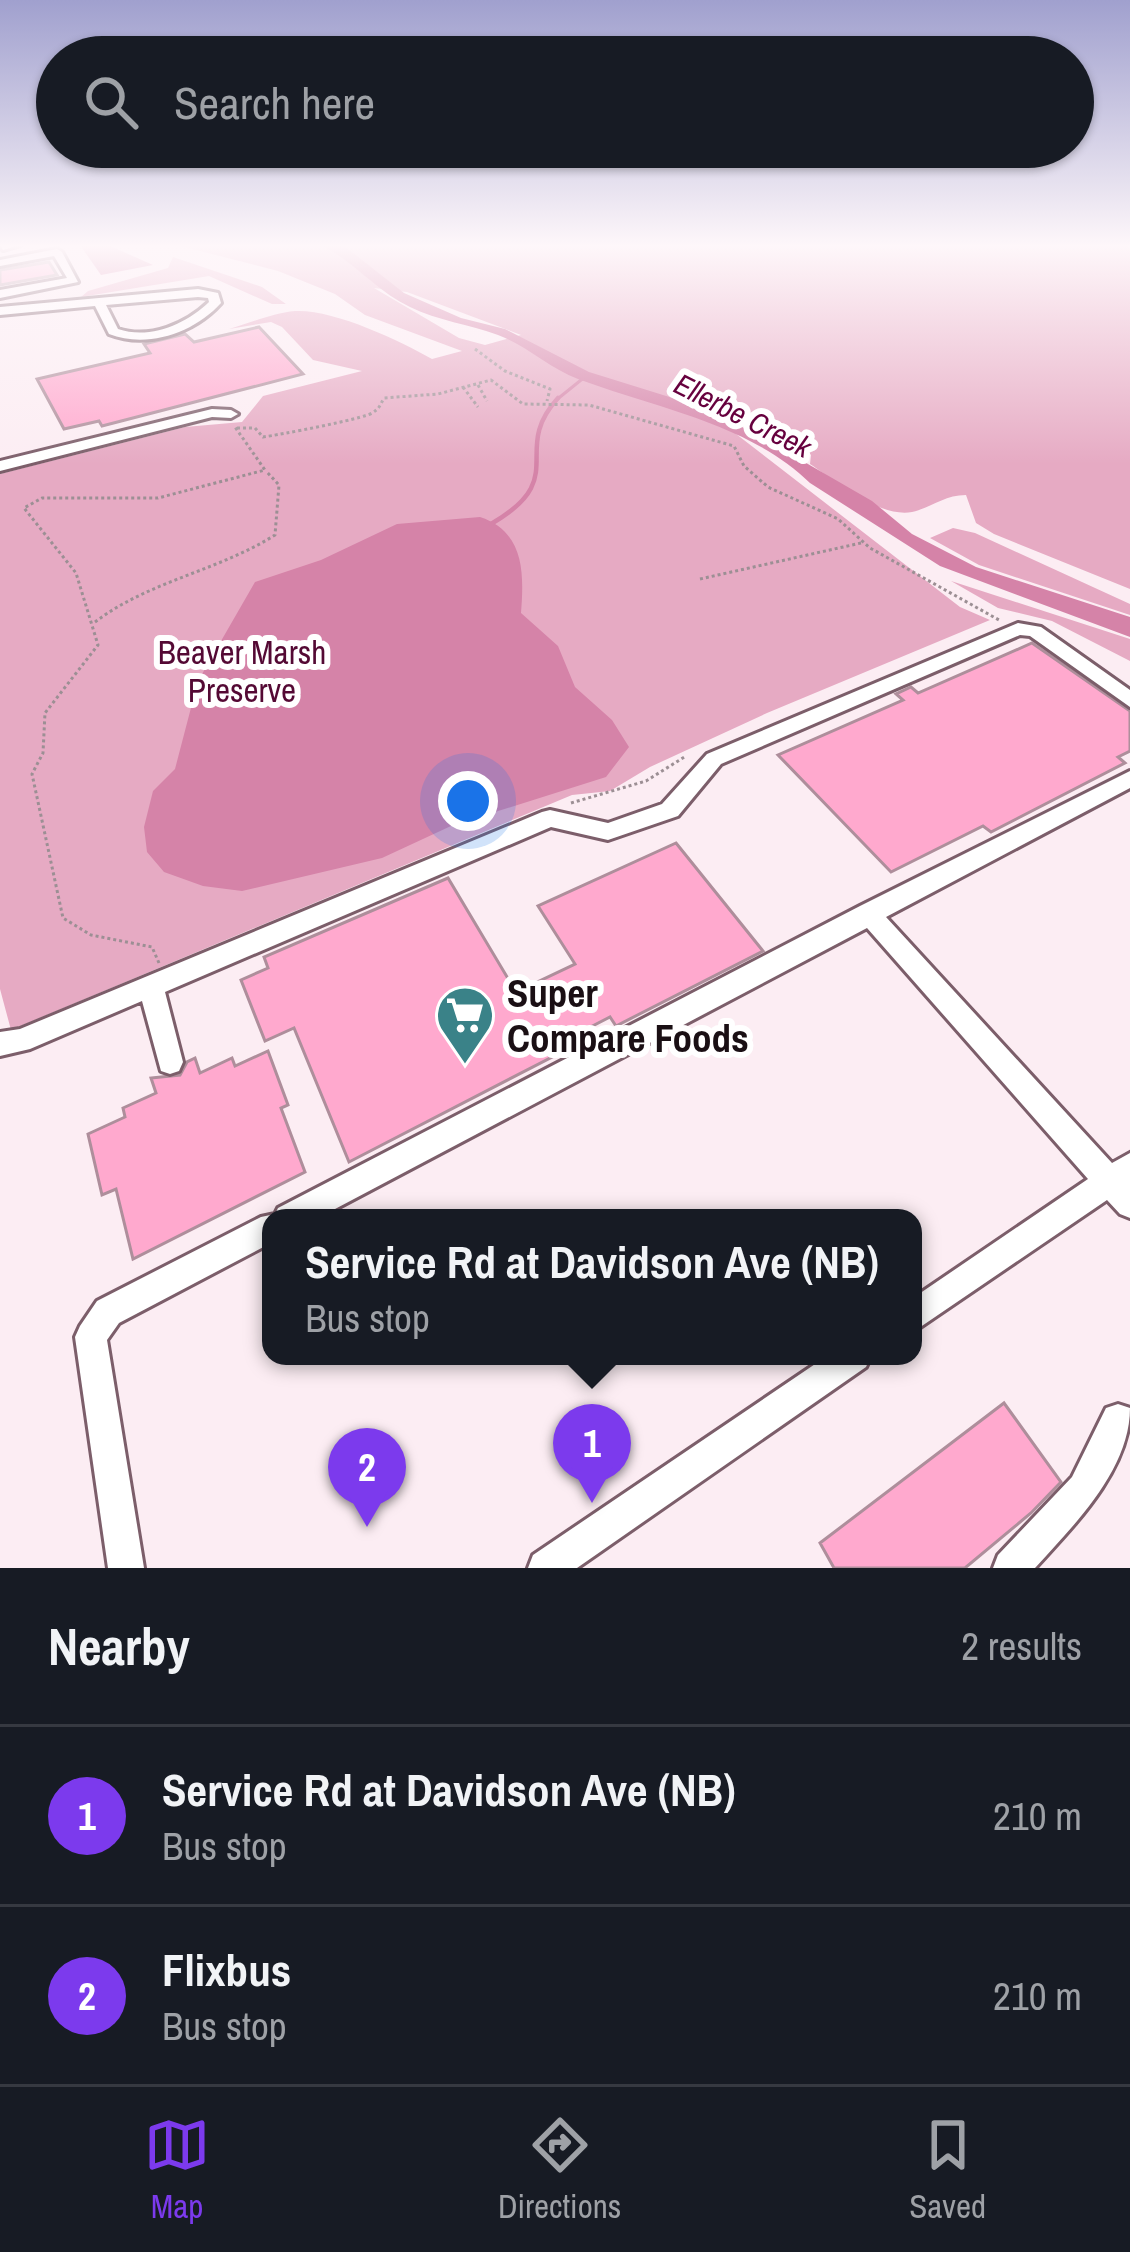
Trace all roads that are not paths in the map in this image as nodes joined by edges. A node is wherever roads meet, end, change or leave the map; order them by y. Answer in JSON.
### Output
{"nodes":[{"id":1,"x":107,"y":318,"type":"edge"},
{"id":2,"x":200,"y":318,"type":"edge"},
{"id":3,"x":233,"y":421,"type":"road end"},
{"id":4,"x":0,"y":466,"type":"edge"},
{"id":5,"x":1130,"y":700,"type":"edge"},
{"id":6,"x":1130,"y":779,"type":"edge"},
{"id":7,"x":868,"y":913,"type":"junction"},
{"id":8,"x":155,"y":975,"type":"junction"},
{"id":9,"x":0,"y":1044,"type":"edge"},
{"id":10,"x":170,"y":1062,"type":"dead end"},
{"id":11,"x":1123,"y":1184,"type":"edge"},
{"id":12,"x":305,"y":1209,"type":"edge"},
{"id":13,"x":262,"y":1232,"type":"edge"},
{"id":14,"x":922,"y":1310,"type":"edge"},
{"id":15,"x":842,"y":1365,"type":"edge"},
{"id":16,"x":1118,"y":1420,"type":"dead end"},
{"id":17,"x":126,"y":1568,"type":"edge"},
{"id":18,"x":546,"y":1568,"type":"edge"},
{"id":19,"x":1011,"y":1568,"type":"edge"}],
"edges":[{"from":1,"to":2,"type":"street"},
{"from":3,"to":4,"type":"street"},
{"from":5,"to":8,"type":"street"},
{"from":6,"to":7,"type":"street"},
{"from":7,"to":11,"type":"street"},
{"from":7,"to":12,"type":"street"},
{"from":8,"to":9,"type":"street"},
{"from":8,"to":10,"type":"street"},
{"from":11,"to":14,"type":"street"},
{"from":13,"to":17,"type":"street"},
{"from":15,"to":18,"type":"street"},
{"from":16,"to":19,"type":"street"}]}
